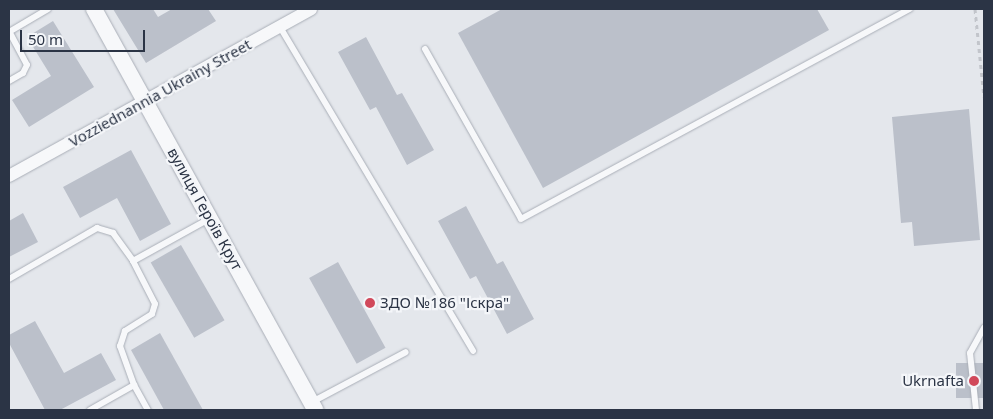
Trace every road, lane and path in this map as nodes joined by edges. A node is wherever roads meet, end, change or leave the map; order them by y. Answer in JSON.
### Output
{"nodes":[{"id":1,"x":48,"y":9,"type":"edge"},
{"id":2,"x":94,"y":9,"type":"edge"},
{"id":3,"x":311,"y":9,"type":"edge"},
{"id":4,"x":910,"y":9,"type":"edge"},
{"id":5,"x":975,"y":9,"type":"edge"},
{"id":6,"x":280,"y":26,"type":"junction"},
{"id":7,"x":9,"y":31,"type":"edge"},
{"id":8,"x":425,"y":49,"type":"dead end"},
{"id":9,"x":9,"y":81,"type":"edge"},
{"id":10,"x":984,"y":97,"type":"edge"},
{"id":11,"x":146,"y":102,"type":"junction"},
{"id":12,"x":9,"y":176,"type":"edge"},
{"id":13,"x":210,"y":218,"type":"junction"},
{"id":14,"x":133,"y":261,"type":"junction"},
{"id":15,"x":9,"y":279,"type":"edge"},
{"id":16,"x":984,"y":328,"type":"edge"},
{"id":17,"x":406,"y":352,"type":"dead end"},
{"id":18,"x":473,"y":352,"type":"dead end"},
{"id":19,"x":134,"y":385,"type":"junction"},
{"id":20,"x":313,"y":406,"type":"edge"},
{"id":21,"x":90,"y":410,"type":"edge"},
{"id":22,"x":148,"y":410,"type":"edge"},
{"id":23,"x":976,"y":410,"type":"edge"}],
"edges":[{"from":1,"to":7,"type":"lane"},
{"from":2,"to":11,"type":"street","name":"вулиця Героїв Крут"},
{"from":3,"to":6,"type":"street","name":"Vozziednannia Ukrainy Street"},
{"from":4,"to":8,"type":"lane"},
{"from":5,"to":10,"type":"path"},
{"from":6,"to":11,"type":"street","name":"Vozziednannia Ukrainy Street"},
{"from":6,"to":18,"type":"lane"},
{"from":7,"to":9,"type":"lane"},
{"from":11,"to":12,"type":"street","name":"Vozziednannia Ukrainy Street"},
{"from":11,"to":13,"type":"street","name":"вулиця Героїв Крут"},
{"from":13,"to":14,"type":"lane"},
{"from":13,"to":20,"type":"street","name":"вулиця Героїв Крут"},
{"from":14,"to":15,"type":"lane"},
{"from":14,"to":19,"type":"lane"},
{"from":16,"to":23,"type":"lane"},
{"from":17,"to":20,"type":"lane"},
{"from":19,"to":21,"type":"lane"},
{"from":19,"to":22,"type":"lane"}]}
